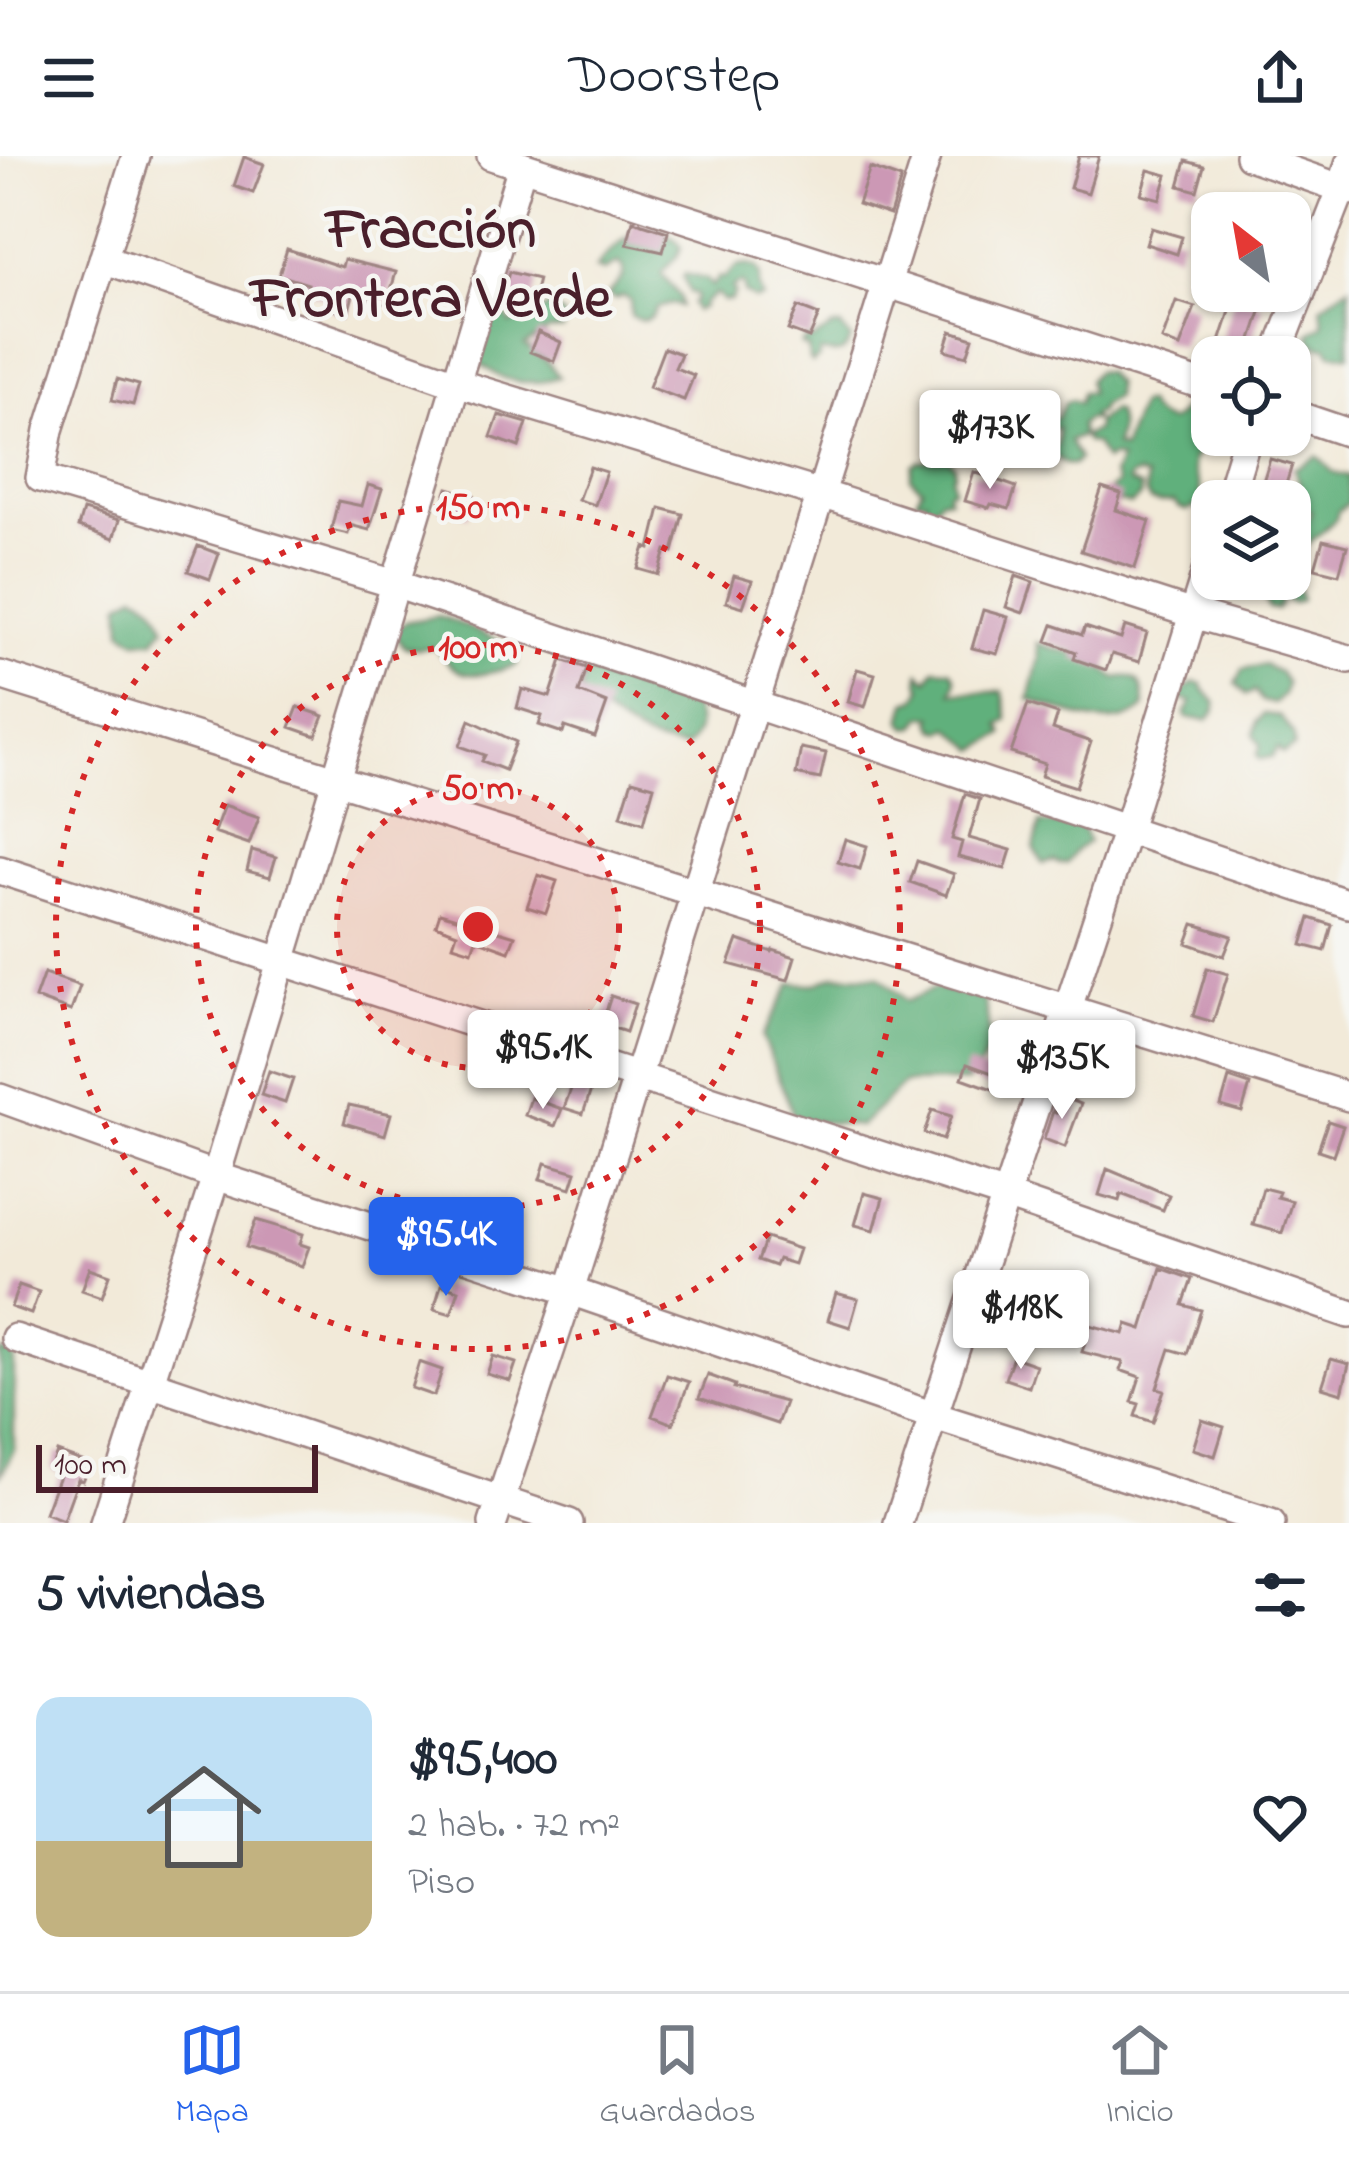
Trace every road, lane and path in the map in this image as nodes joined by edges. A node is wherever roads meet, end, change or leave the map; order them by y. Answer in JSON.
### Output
{"nodes":[{"id":1,"x":136,"y":156,"type":"edge"},
{"id":2,"x":491,"y":156,"type":"edge"},
{"id":3,"x":927,"y":156,"type":"edge"},
{"id":4,"x":1249,"y":156,"type":"edge"},
{"id":5,"x":522,"y":166,"type":"junction"},
{"id":6,"x":1347,"y":181,"type":"edge"},
{"id":7,"x":103,"y":259,"type":"junction"},
{"id":8,"x":886,"y":283,"type":"junction"},
{"id":9,"x":1284,"y":336,"type":"edge"},
{"id":10,"x":1191,"y":381,"type":"edge"},
{"id":11,"x":456,"y":382,"type":"junction"},
{"id":12,"x":1311,"y":420,"type":"edge"},
{"id":13,"x":1349,"y":433,"type":"edge"},
{"id":14,"x":821,"y":494,"type":"junction"},
{"id":15,"x":395,"y":584,"type":"junction"},
{"id":16,"x":1197,"y":600,"type":"edge"},
{"id":17,"x":1193,"y":614,"type":"junction"},
{"id":18,"x":1349,"y":659,"type":"edge"},
{"id":19,"x":0,"y":675,"type":"edge"},
{"id":20,"x":756,"y":705,"type":"junction"},
{"id":21,"x":335,"y":780,"type":"junction"},
{"id":22,"x":1127,"y":829,"type":"junction"},
{"id":23,"x":0,"y":870,"type":"edge"},
{"id":24,"x":697,"y":892,"type":"junction"},
{"id":25,"x":1349,"y":904,"type":"edge"},
{"id":26,"x":280,"y":961,"type":"junction"},
{"id":27,"x":1068,"y":1008,"type":"junction"},
{"id":28,"x":638,"y":1076,"type":"junction"},
{"id":29,"x":1349,"y":1097,"type":"edge"},
{"id":30,"x":0,"y":1098,"type":"edge"},
{"id":31,"x":216,"y":1176,"type":"junction"},
{"id":32,"x":1006,"y":1196,"type":"junction"},
{"id":33,"x":570,"y":1291,"type":"junction"},
{"id":34,"x":1349,"y":1314,"type":"edge"},
{"id":35,"x":15,"y":1338,"type":"dead end"},
{"id":36,"x":150,"y":1383,"type":"junction"},
{"id":37,"x":934,"y":1416,"type":"junction"},
{"id":38,"x":497,"y":1512,"type":"edge"},
{"id":39,"x":105,"y":1523,"type":"edge"},
{"id":40,"x":569,"y":1523,"type":"edge"},
{"id":41,"x":898,"y":1523,"type":"edge"},
{"id":42,"x":1271,"y":1523,"type":"edge"}],
"edges":[{"from":1,"to":7,"type":"street"},
{"from":2,"to":5,"type":"street"},
{"from":3,"to":8,"type":"street"},
{"from":4,"to":6,"type":"street"},
{"from":5,"to":8,"type":"street"},
{"from":5,"to":11,"type":"street"},
{"from":6,"to":9,"type":"street"},
{"from":7,"to":11,"type":"street"},
{"from":7,"to":15,"type":"street"},
{"from":8,"to":10,"type":"street"},
{"from":8,"to":14,"type":"street"},
{"from":11,"to":14,"type":"street"},
{"from":11,"to":15,"type":"street"},
{"from":12,"to":13,"type":"street"},
{"from":14,"to":17,"type":"street"},
{"from":14,"to":20,"type":"street"},
{"from":15,"to":20,"type":"street"},
{"from":15,"to":21,"type":"street"},
{"from":16,"to":17,"type":"street"},
{"from":17,"to":18,"type":"street"},
{"from":17,"to":22,"type":"street"},
{"from":19,"to":21,"type":"street"},
{"from":20,"to":22,"type":"street"},
{"from":20,"to":24,"type":"street"},
{"from":21,"to":24,"type":"street"},
{"from":21,"to":26,"type":"street"},
{"from":22,"to":25,"type":"street"},
{"from":22,"to":27,"type":"street"},
{"from":23,"to":26,"type":"street"},
{"from":24,"to":27,"type":"street"},
{"from":24,"to":28,"type":"street"},
{"from":26,"to":28,"type":"street"},
{"from":26,"to":31,"type":"street"},
{"from":27,"to":29,"type":"street"},
{"from":27,"to":32,"type":"street"},
{"from":28,"to":32,"type":"street"},
{"from":28,"to":33,"type":"street"},
{"from":30,"to":31,"type":"street"},
{"from":31,"to":33,"type":"street"},
{"from":31,"to":36,"type":"street"},
{"from":32,"to":34,"type":"street"},
{"from":32,"to":37,"type":"street"},
{"from":33,"to":37,"type":"street"},
{"from":33,"to":38,"type":"street"},
{"from":35,"to":36,"type":"street"},
{"from":36,"to":38,"type":"street"},
{"from":36,"to":39,"type":"street"},
{"from":37,"to":41,"type":"street"},
{"from":37,"to":42,"type":"street"},
{"from":38,"to":40,"type":"street"}]}
